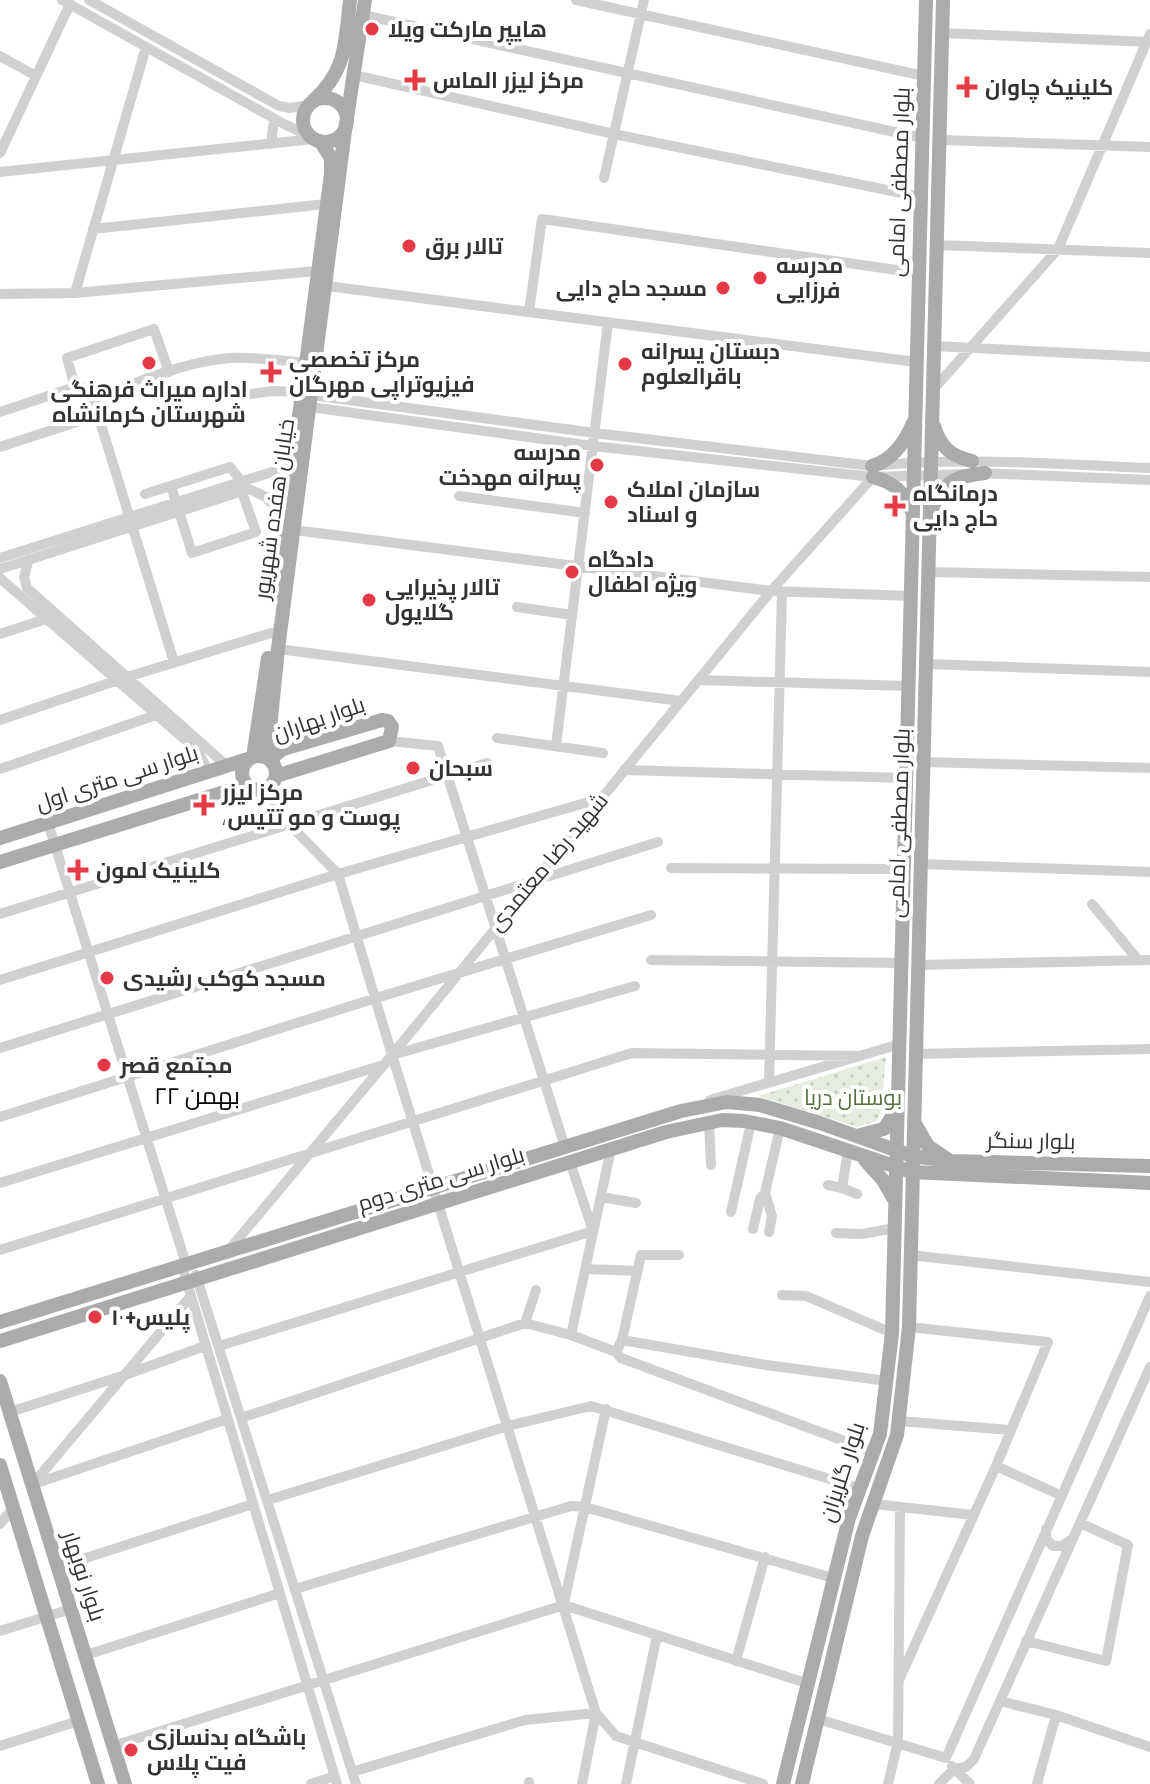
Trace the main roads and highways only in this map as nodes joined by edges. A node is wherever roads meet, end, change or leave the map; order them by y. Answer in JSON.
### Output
{"nodes":[{"id":1,"x":350,"y":0,"type":"edge"},
{"id":2,"x":926,"y":0,"type":"edge"},
{"id":3,"x":943,"y":0,"type":"edge"},
{"id":4,"x":364,"y":8,"type":"edge"},
{"id":5,"x":309,"y":104,"type":"junction"},
{"id":6,"x":346,"y":123,"type":"junction"},
{"id":7,"x":315,"y":139,"type":"junction"},
{"id":8,"x":307,"y":398,"type":"junction"},
{"id":9,"x":915,"y":419,"type":"junction"},
{"id":10,"x":932,"y":419,"type":"junction"},
{"id":11,"x":972,"y":461,"type":"road end"},
{"id":12,"x":985,"y":473,"type":"road end"},
{"id":13,"x":929,"y":515,"type":"junction"},
{"id":14,"x":913,"y":516,"type":"junction"},
{"id":15,"x":289,"y":525,"type":"junction"},
{"id":16,"x":259,"y":758,"type":"junction"},
{"id":17,"x":276,"y":776,"type":"junction"},
{"id":18,"x":247,"y":785,"type":"junction"},
{"id":19,"x":0,"y":838,"type":"edge"},
{"id":20,"x":0,"y":862,"type":"edge"},
{"id":21,"x":898,"y":1107,"type":"junction"},
{"id":22,"x":913,"y":1119,"type":"junction"},
{"id":23,"x":854,"y":1135,"type":"junction"},
{"id":24,"x":897,"y":1151,"type":"junction"},
{"id":25,"x":853,"y":1153,"type":"junction"},
{"id":26,"x":912,"y":1156,"type":"junction"},
{"id":27,"x":951,"y":1161,"type":"junction"},
{"id":28,"x":1150,"y":1166,"type":"edge"},
{"id":29,"x":897,"y":1168,"type":"junction"},
{"id":30,"x":912,"y":1172,"type":"junction"},
{"id":31,"x":936,"y":1175,"type":"junction"},
{"id":32,"x":1150,"y":1183,"type":"edge"},
{"id":33,"x":911,"y":1193,"type":"junction"},
{"id":34,"x":896,"y":1203,"type":"junction"},
{"id":35,"x":0,"y":1322,"type":"edge"},
{"id":36,"x":0,"y":1341,"type":"edge"},
{"id":37,"x":0,"y":1381,"type":"edge"},
{"id":38,"x":1,"y":1475,"type":"edge"},
{"id":39,"x":98,"y":1784,"type":"edge"},
{"id":40,"x":125,"y":1784,"type":"edge"},
{"id":41,"x":783,"y":1784,"type":"edge"},
{"id":42,"x":802,"y":1784,"type":"edge"}],
"edges":[{"from":1,"to":5,"type":"main road"},
{"from":2,"to":9,"type":"main road","name":"بلوار مصطفی امامی"},
{"from":3,"to":10,"type":"main road","name":"بلوار مصطفی امامی"},
{"from":4,"to":6,"type":"main road","name":"خیابان هفده شهریور"},
{"from":5,"to":6,"type":"main road"},
{"from":5,"to":7,"type":"main road"},
{"from":6,"to":7,"type":"main road"},
{"from":6,"to":8,"type":"main road","name":"خیابان هفده شهریور"},
{"from":7,"to":8,"type":"main road","name":"خیابان هفده شهریور"},
{"from":8,"to":15,"type":"main road","name":"خیابان هفده شهریور"},
{"from":8,"to":15,"type":"main road","name":"خیابان هفده شهریور"},
{"from":9,"to":14,"type":"main road","name":"بلوار مصطفی امامی"},
{"from":9,"to":14,"type":"main road"},
{"from":10,"to":11,"type":"main road"},
{"from":10,"to":13,"type":"main road","name":"بلوار مصطفی امامی"},
{"from":12,"to":13,"type":"main road"},
{"from":13,"to":22,"type":"main road","name":"بلوار مصطفی امامی"},
{"from":14,"to":21,"type":"main road","name":"بلوار مصطفی امامی"},
{"from":15,"to":16,"type":"main road","name":"خیابان هفده شهریور"},
{"from":15,"to":16,"type":"main road","name":"خیابان هفده شهریور"},
{"from":16,"to":17,"type":"main road"},
{"from":16,"to":17,"type":"main road","name":"بلوار بهاران"},
{"from":16,"to":18,"type":"main road"},
{"from":16,"to":19,"type":"main road","name":"بلوار سی متری اول"},
{"from":17,"to":18,"type":"main road"},
{"from":18,"to":20,"type":"main road","name":"بلوار سی متری اول"},
{"from":21,"to":23,"type":"main road"},
{"from":21,"to":24,"type":"main road","name":"بلوار مصطفی امامی"},
{"from":22,"to":26,"type":"main road","name":"بلوار مصطفی امامی"},
{"from":22,"to":27,"type":"main road"},
{"from":23,"to":24,"type":"main road","name":"بلوار سی متری دوم"},
{"from":23,"to":35,"type":"main road","name":"بلوار سی متری دوم"},
{"from":24,"to":26,"type":"main road","name":"بلوار سی متری دوم"},
{"from":24,"to":29,"type":"main road","name":"بلوار مصطفی امامی"},
{"from":25,"to":29,"type":"main road","name":"بلوار سی متری دوم"},
{"from":25,"to":34,"type":"main road"},
{"from":25,"to":36,"type":"main road","name":"بلوار سی متری دوم"},
{"from":26,"to":27,"type":"main road","name":"بلوار سنگر"},
{"from":26,"to":30,"type":"main road","name":"بلوار مصطفی امامی"},
{"from":27,"to":28,"type":"main road","name":"بلوار سنگر"},
{"from":29,"to":30,"type":"main road","name":"بلوار سی متری دوم"},
{"from":29,"to":34,"type":"main road","name":"بلوار گلریزان"},
{"from":30,"to":31,"type":"main road","name":"بلوار سنگر"},
{"from":30,"to":33,"type":"main road","name":"بلوار گلریزان"},
{"from":31,"to":32,"type":"main road","name":"بلوار سنگر"},
{"from":31,"to":33,"type":"main road"},
{"from":33,"to":42,"type":"main road","name":"بلوار گلریزان"},
{"from":34,"to":41,"type":"main road","name":"بلوار گلریزان"},
{"from":37,"to":40,"type":"main road","name":"بلوار نوبهار"},
{"from":38,"to":39,"type":"main road"}]}
